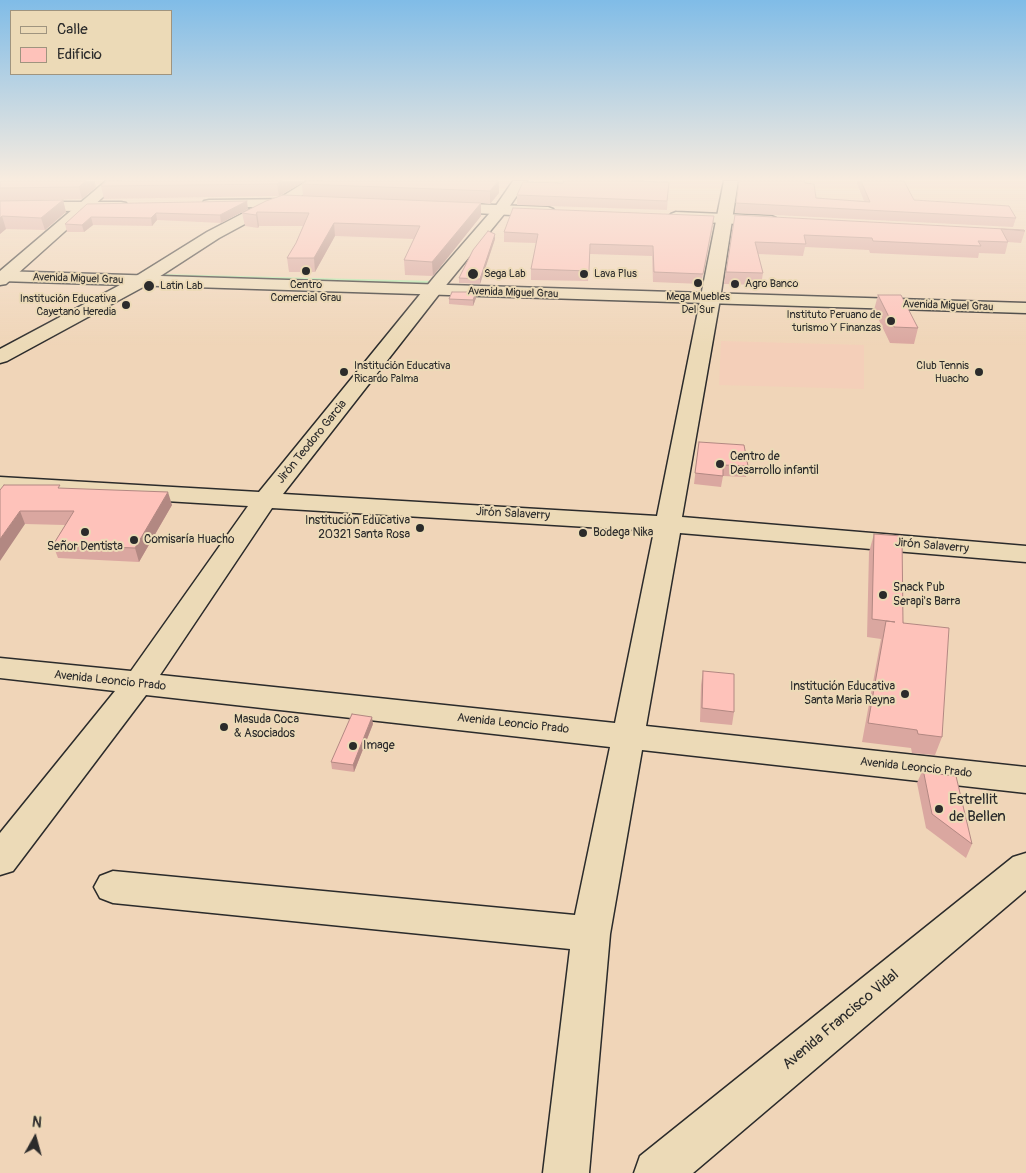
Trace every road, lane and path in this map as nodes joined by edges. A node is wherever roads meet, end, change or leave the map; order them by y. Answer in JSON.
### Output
{"nodes":[{"id":1,"x":48,"y":236,"type":"edge"},
{"id":2,"x":212,"y":236,"type":"edge"},
{"id":3,"x":478,"y":236,"type":"edge"},
{"id":4,"x":722,"y":236,"type":"edge"},
{"id":5,"x":157,"y":272,"type":"junction"},
{"id":6,"x":4,"y":273,"type":"edge"},
{"id":7,"x":139,"y":282,"type":"junction"},
{"id":8,"x":437,"y":285,"type":"junction"},
{"id":9,"x":712,"y":294,"type":"junction"},
{"id":10,"x":1026,"y":297,"type":"edge"},
{"id":11,"x":1026,"y":308,"type":"edge"},
{"id":12,"x":0,"y":357,"type":"edge"},
{"id":13,"x":0,"y":484,"type":"edge"},
{"id":14,"x":266,"y":499,"type":"junction"},
{"id":15,"x":668,"y":524,"type":"junction"},
{"id":16,"x":1026,"y":554,"type":"edge"},
{"id":17,"x":0,"y":668,"type":"edge"},
{"id":18,"x":138,"y":684,"type":"junction"},
{"id":19,"x":629,"y":737,"type":"junction"},
{"id":20,"x":1026,"y":780,"type":"edge"},
{"id":21,"x":0,"y":860,"type":"edge"},
{"id":22,"x":1026,"y":868,"type":"edge"},
{"id":23,"x":113,"y":887,"type":"dead end"},
{"id":24,"x":591,"y":934,"type":"junction"},
{"id":25,"x":566,"y":1173,"type":"edge"},
{"id":26,"x":657,"y":1173,"type":"edge"}],
"edges":[{"from":1,"to":6,"type":"street"},
{"from":2,"to":5,"type":"street"},
{"from":3,"to":8,"type":"street","name":"Jirón Teodoro Garcia"},
{"from":4,"to":9,"type":"street"},
{"from":5,"to":6,"type":"street","name":"Avenida Miguel Grau"},
{"from":5,"to":7,"type":"street"},
{"from":5,"to":8,"type":"street","name":"Avenida Miguel Grau"},
{"from":6,"to":7,"type":"street","name":"Avenida Miguel Grau"},
{"from":7,"to":8,"type":"street","name":"Avenida Miguel Grau"},
{"from":7,"to":12,"type":"street"},
{"from":8,"to":9,"type":"street","name":"Avenida Miguel Grau"},
{"from":8,"to":14,"type":"street","name":"Jirón Teodoro Garcia"},
{"from":9,"to":10,"type":"street","name":"Avenida Miguel Grau"},
{"from":9,"to":11,"type":"street","name":"Avenida Miguel Grau"},
{"from":9,"to":15,"type":"street"},
{"from":13,"to":14,"type":"street","name":"Jirón Salaverry"},
{"from":14,"to":15,"type":"street","name":"Jirón Salaverry"},
{"from":14,"to":18,"type":"street","name":"Jirón Teodoro Garcia"},
{"from":15,"to":16,"type":"street","name":"Jirón Salaverry"},
{"from":15,"to":19,"type":"street"},
{"from":17,"to":18,"type":"street","name":"Avenida Leoncio Prado"},
{"from":18,"to":19,"type":"street","name":"Avenida Leoncio Prado"},
{"from":18,"to":21,"type":"street","name":"Jirón Teodoro Garcia"},
{"from":19,"to":20,"type":"street","name":"Avenida Leoncio Prado"},
{"from":19,"to":24,"type":"street"},
{"from":22,"to":26,"type":"street","name":"Avenida Francisco Vidal"},
{"from":23,"to":24,"type":"street"},
{"from":24,"to":25,"type":"street"}]}
